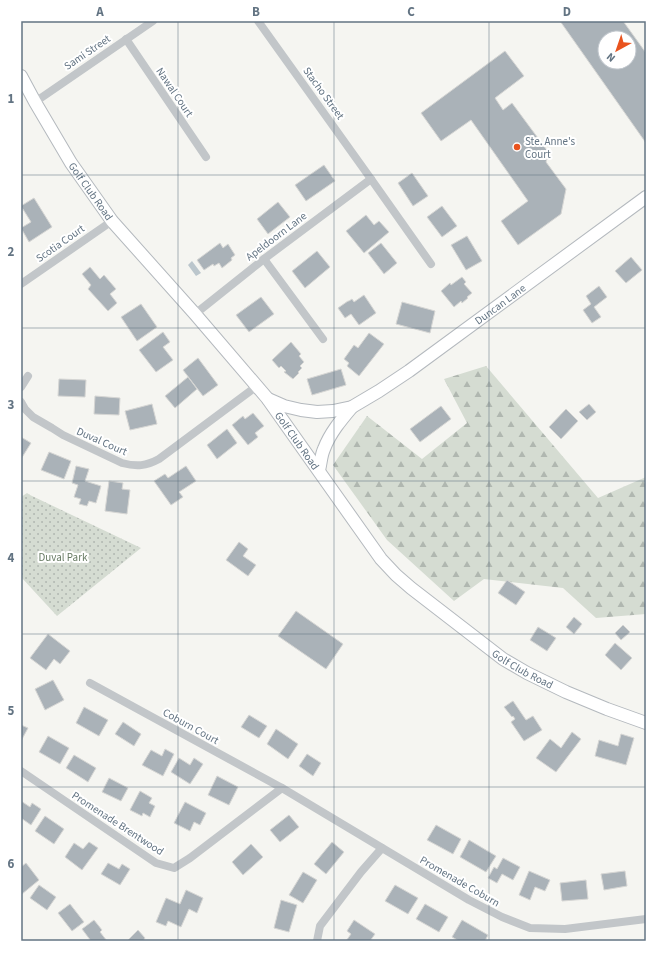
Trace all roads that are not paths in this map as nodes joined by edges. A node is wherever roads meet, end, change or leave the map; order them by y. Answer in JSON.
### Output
{"nodes":[{"id":1,"x":153,"y":21,"type":"edge"},
{"id":2,"x":258,"y":21,"type":"edge"},
{"id":3,"x":126,"y":39,"type":"junction"},
{"id":4,"x":21,"y":76,"type":"edge"},
{"id":5,"x":35,"y":102,"type":"junction"},
{"id":6,"x":206,"y":157,"type":"dead end"},
{"id":7,"x":371,"y":179,"type":"junction"},
{"id":8,"x":646,"y":197,"type":"edge"},
{"id":9,"x":112,"y":221,"type":"junction"},
{"id":10,"x":264,"y":258,"type":"junction"},
{"id":11,"x":431,"y":264,"type":"dead end"},
{"id":12,"x":21,"y":284,"type":"edge"},
{"id":13,"x":195,"y":314,"type":"junction"},
{"id":14,"x":323,"y":339,"type":"dead end"},
{"id":15,"x":28,"y":376,"type":"dead end"},
{"id":16,"x":257,"y":386,"type":"junction"},
{"id":17,"x":21,"y":387,"type":"edge"},
{"id":18,"x":267,"y":398,"type":"junction"},
{"id":19,"x":21,"y":402,"type":"edge"},
{"id":20,"x":352,"y":407,"type":"junction"},
{"id":21,"x":319,"y":470,"type":"junction"},
{"id":22,"x":90,"y":684,"type":"dead end"},
{"id":23,"x":646,"y":723,"type":"edge"},
{"id":24,"x":21,"y":771,"type":"edge"},
{"id":25,"x":282,"y":788,"type":"junction"},
{"id":26,"x":382,"y":848,"type":"junction"},
{"id":27,"x":646,"y":918,"type":"edge"},
{"id":28,"x":317,"y":941,"type":"edge"}],
"edges":[{"from":1,"to":3,"type":"street","name":"Sami Street"},
{"from":2,"to":7,"type":"street","name":"Stacho Street"},
{"from":3,"to":5,"type":"street","name":"Sami Street"},
{"from":3,"to":6,"type":"street","name":"Nawal Court"},
{"from":4,"to":5,"type":"street","name":"Golf Club Road"},
{"from":5,"to":9,"type":"street","name":"Golf Club Road"},
{"from":7,"to":10,"type":"street","name":"Apeldoorn Lane"},
{"from":7,"to":11,"type":"street","name":"Stacho Street"},
{"from":8,"to":20,"type":"street","name":"Duncan Lane"},
{"from":9,"to":12,"type":"street","name":"Scotia Court"},
{"from":9,"to":13,"type":"street","name":"Golf Club Road"},
{"from":10,"to":13,"type":"street","name":"Apeldoorn Lane"},
{"from":10,"to":14,"type":"street"},
{"from":13,"to":16,"type":"street","name":"Golf Club Road"},
{"from":15,"to":17,"type":"street"},
{"from":16,"to":18,"type":"street","name":"Golf Club Road"},
{"from":16,"to":19,"type":"street","name":"Duval Court"},
{"from":18,"to":20,"type":"street"},
{"from":18,"to":21,"type":"street","name":"Golf Club Road"},
{"from":20,"to":21,"type":"street"},
{"from":21,"to":23,"type":"street","name":"Golf Club Road"},
{"from":22,"to":25,"type":"street","name":"Coburn Court"},
{"from":24,"to":25,"type":"street","name":"Promenade Brentwood"},
{"from":25,"to":26,"type":"street","name":"Promenade Coburn"},
{"from":26,"to":27,"type":"street","name":"Promenade Coburn"},
{"from":26,"to":28,"type":"street"}]}
